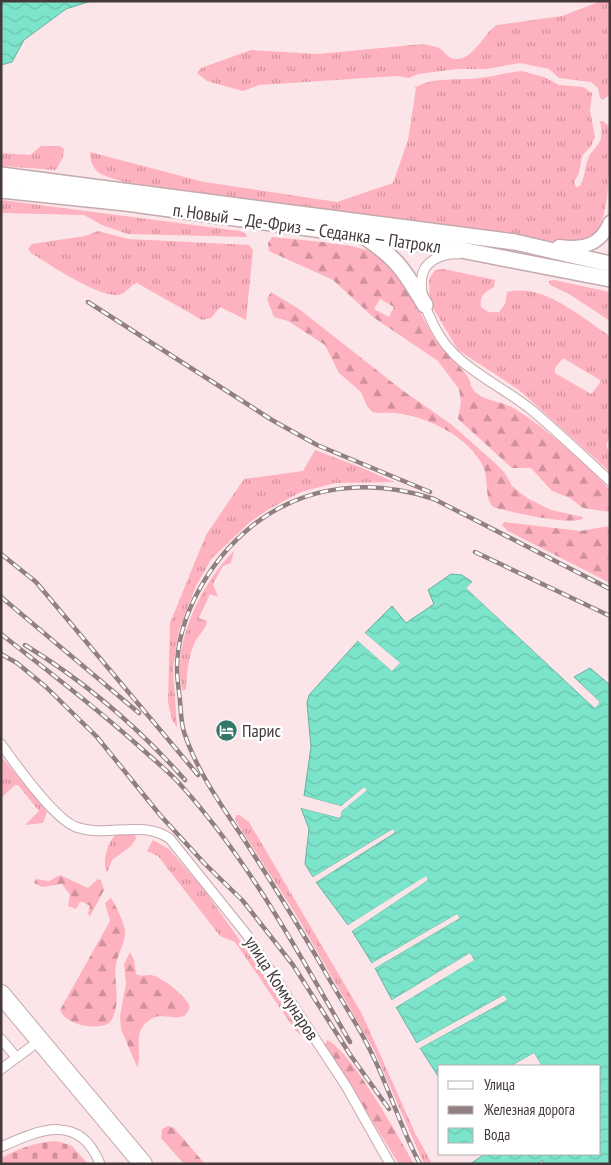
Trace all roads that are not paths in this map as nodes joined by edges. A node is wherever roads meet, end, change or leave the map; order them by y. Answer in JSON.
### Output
{"nodes":[{"id":1,"x":1,"y":174,"type":"edge"},
{"id":2,"x":1,"y":190,"type":"edge"},
{"id":3,"x":610,"y":222,"type":"edge"},
{"id":4,"x":362,"y":235,"type":"junction"},
{"id":5,"x":533,"y":246,"type":"junction"},
{"id":6,"x":529,"y":262,"type":"junction"},
{"id":7,"x":610,"y":264,"type":"edge"},
{"id":8,"x":610,"y":280,"type":"edge"},
{"id":9,"x":424,"y":305,"type":"junction"},
{"id":10,"x":610,"y":481,"type":"edge"},
{"id":11,"x":1,"y":744,"type":"edge"},
{"id":12,"x":1,"y":994,"type":"edge"},
{"id":13,"x":1,"y":1010,"type":"edge"},
{"id":14,"x":1,"y":1039,"type":"edge"},
{"id":15,"x":31,"y":1047,"type":"junction"},
{"id":16,"x":16,"y":1057,"type":"junction"},
{"id":17,"x":1,"y":1069,"type":"edge"},
{"id":18,"x":1,"y":1147,"type":"edge"},
{"id":19,"x":100,"y":1164,"type":"edge"},
{"id":20,"x":127,"y":1164,"type":"edge"},
{"id":21,"x":143,"y":1164,"type":"edge"},
{"id":22,"x":390,"y":1164,"type":"edge"}],
"edges":[{"from":1,"to":5,"type":"main road","name":"п. Новый — Де-Фриз — Седанка — Патрокл"},
{"from":2,"to":4,"type":"main road","name":"п. Новый — Де-Фриз — Седанка — Патрокл"},
{"from":3,"to":5,"type":"main road"},
{"from":4,"to":6,"type":"main road","name":"п. Новый — Де-Фриз — Седанка — Патрокл"},
{"from":4,"to":9,"type":"main road"},
{"from":5,"to":7,"type":"main road","name":"п. Новый — Де-Фриз — Седанка — Патрокл"},
{"from":6,"to":8,"type":"main road","name":"п. Новый — Де-Фриз — Седанка — Патрокл"},
{"from":6,"to":9,"type":"street"},
{"from":9,"to":10,"type":"street"},
{"from":11,"to":22,"type":"street","name":"улица Коммунаров"},
{"from":12,"to":21,"type":"highway"},
{"from":13,"to":15,"type":"highway"},
{"from":14,"to":16,"type":"street"},
{"from":15,"to":16,"type":"street"},
{"from":15,"to":20,"type":"highway"},
{"from":16,"to":17,"type":"street"},
{"from":18,"to":19,"type":"street"}]}
